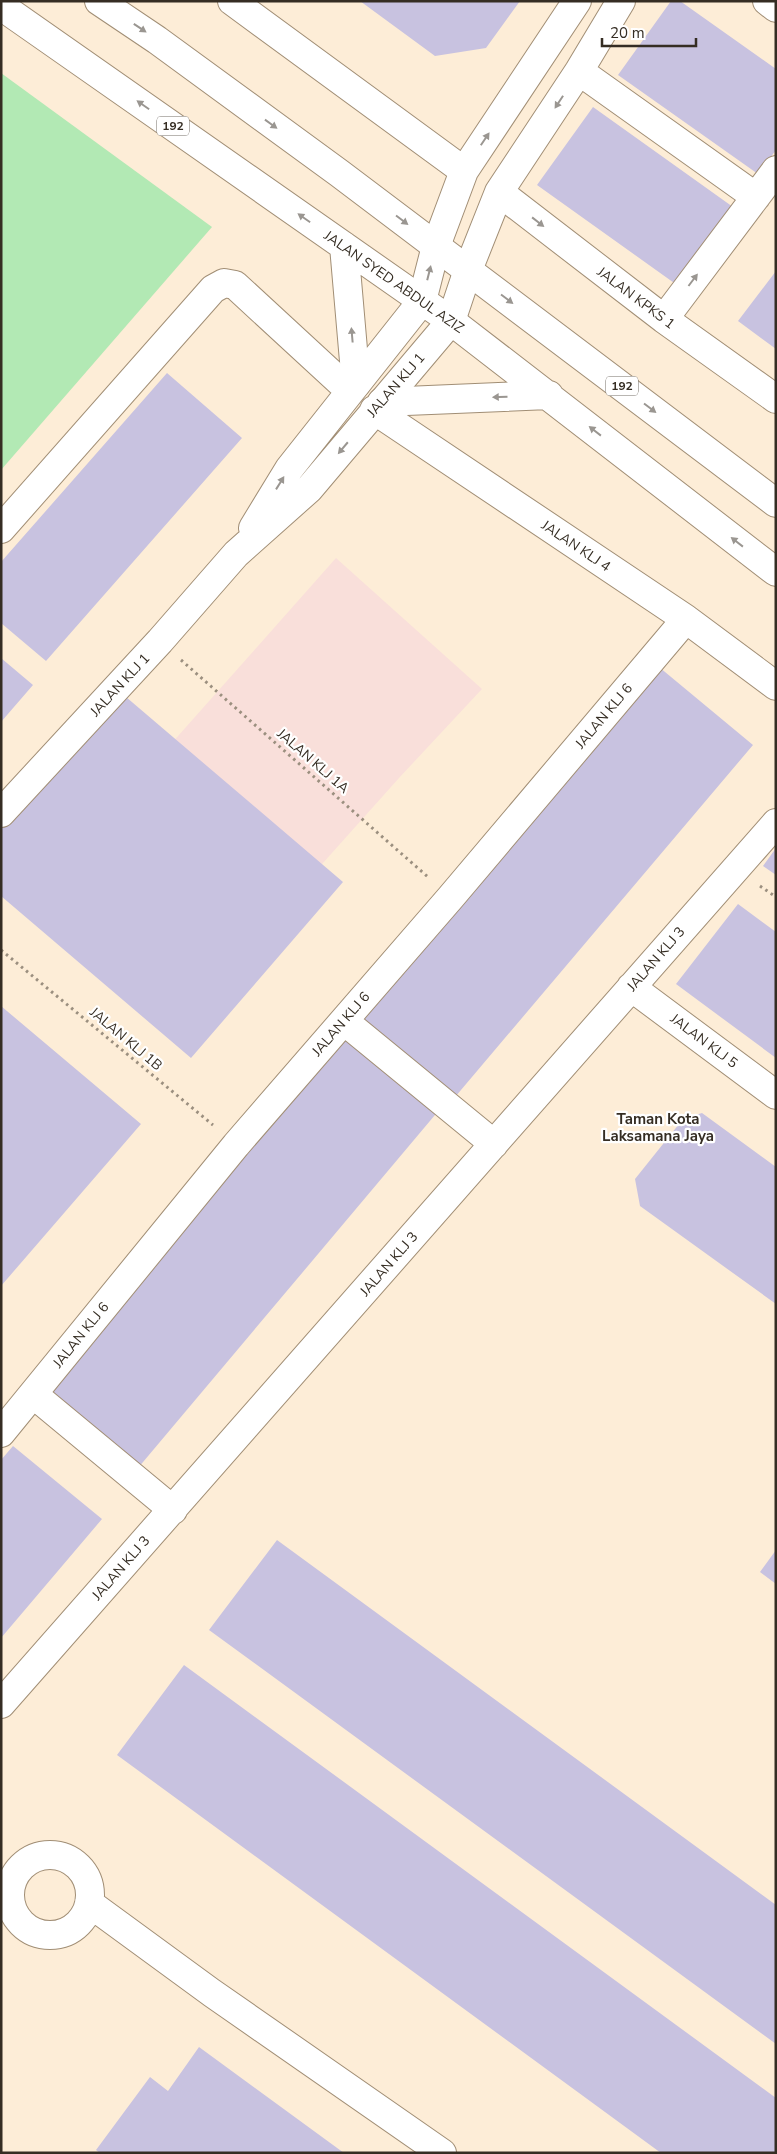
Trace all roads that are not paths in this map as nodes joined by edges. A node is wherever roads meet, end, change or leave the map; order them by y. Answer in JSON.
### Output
{"nodes":[{"id":1,"x":99,"y":1,"type":"edge"},
{"id":2,"x":232,"y":1,"type":"edge"},
{"id":3,"x":577,"y":1,"type":"edge"},
{"id":4,"x":621,"y":1,"type":"edge"},
{"id":5,"x":767,"y":1,"type":"edge"},
{"id":6,"x":1,"y":6,"type":"edge"},
{"id":7,"x":776,"y":8,"type":"edge"},
{"id":8,"x":579,"y":71,"type":"junction"},
{"id":9,"x":776,"y":170,"type":"edge"},
{"id":10,"x":464,"y":172,"type":"junction"},
{"id":11,"x":499,"y":192,"type":"junction"},
{"id":12,"x":756,"y":197,"type":"junction"},
{"id":13,"x":344,"y":246,"type":"junction"},
{"id":14,"x":436,"y":246,"type":"junction"},
{"id":15,"x":468,"y":270,"type":"junction"},
{"id":16,"x":422,"y":301,"type":"junction"},
{"id":17,"x":664,"y":319,"type":"junction"},
{"id":18,"x":451,"y":321,"type":"junction"},
{"id":19,"x":353,"y":387,"type":"junction"},
{"id":20,"x":549,"y":395,"type":"junction"},
{"id":21,"x":776,"y":400,"type":"edge"},
{"id":22,"x":378,"y":406,"type":"junction"},
{"id":23,"x":776,"y":502,"type":"edge"},
{"id":24,"x":1,"y":529,"type":"edge"},
{"id":25,"x":236,"y":554,"type":"junction"},
{"id":26,"x":776,"y":572,"type":"edge"},
{"id":27,"x":686,"y":619,"type":"junction"},
{"id":28,"x":776,"y":686,"type":"edge"},
{"id":29,"x":1,"y":813,"type":"edge"},
{"id":30,"x":776,"y":823,"type":"edge"},
{"id":31,"x":632,"y":987,"type":"junction"},
{"id":32,"x":344,"y":1021,"type":"junction"},
{"id":33,"x":776,"y":1096,"type":"edge"},
{"id":34,"x":494,"y":1144,"type":"junction"},
{"id":35,"x":33,"y":1394,"type":"junction"},
{"id":36,"x":1,"y":1433,"type":"edge"},
{"id":37,"x":172,"y":1510,"type":"junction"},
{"id":38,"x":1,"y":1704,"type":"edge"},
{"id":39,"x":89,"y":1903,"type":"junction"},
{"id":40,"x":6,"y":1907,"type":"edge"},
{"id":41,"x":442,"y":2153,"type":"edge"}],
"edges":[{"from":1,"to":14,"type":"street","number":"192","one_way":true},
{"from":2,"to":10,"type":"street"},
{"from":10,"to":3,"type":"street","one_way":true},
{"from":4,"to":8,"type":"street"},
{"from":5,"to":7,"type":"street"},
{"from":13,"to":6,"type":"street","name":"JALAN SYED ABDUL AZIZ","number":"192","one_way":true},
{"from":8,"to":11,"type":"street","one_way":true},
{"from":8,"to":12,"type":"street"},
{"from":9,"to":12,"type":"street"},
{"from":10,"to":14,"type":"street"},
{"from":11,"to":15,"type":"street"},
{"from":11,"to":17,"type":"street","name":"JALAN KPKS 1","one_way":true},
{"from":17,"to":12,"type":"street","one_way":true},
{"from":13,"to":16,"type":"street","name":"JALAN SYED ABDUL AZIZ","number":"192"},
{"from":19,"to":13,"type":"street","one_way":true},
{"from":14,"to":15,"type":"street","number":"192"},
{"from":16,"to":14,"type":"street","one_way":true},
{"from":15,"to":18,"type":"street"},
{"from":15,"to":23,"type":"street","number":"192","one_way":true},
{"from":16,"to":18,"type":"street","name":"JALAN SYED ABDUL AZIZ","number":"192"},
{"from":16,"to":19,"type":"street","name":"JALAN KLJ 1"},
{"from":17,"to":21,"type":"street","name":"JALAN KPKS 1"},
{"from":18,"to":20,"type":"street","name":"JALAN SYED ABDUL AZIZ","number":"192"},
{"from":18,"to":22,"type":"street","name":"JALAN KLJ 1"},
{"from":19,"to":24,"type":"street"},
{"from":25,"to":19,"type":"street","name":"JALAN KLJ 1","one_way":true},
{"from":20,"to":22,"type":"street","one_way":true},
{"from":26,"to":20,"type":"street","name":"JALAN SYED ABDUL AZIZ","number":"192","one_way":true},
{"from":22,"to":25,"type":"street","name":"JALAN KLJ 1","one_way":true},
{"from":22,"to":27,"type":"street","name":"JALAN KLJ 4"},
{"from":25,"to":29,"type":"street","name":"JALAN KLJ 1"},
{"from":27,"to":28,"type":"street","name":"JALAN KLJ 4"},
{"from":27,"to":32,"type":"street","name":"JALAN KLJ 6"},
{"from":30,"to":31,"type":"street","name":"JALAN KLJ 3"},
{"from":31,"to":33,"type":"street","name":"JALAN KLJ 5"},
{"from":31,"to":34,"type":"street","name":"JALAN KLJ 3"},
{"from":32,"to":34,"type":"street"},
{"from":32,"to":35,"type":"street","name":"JALAN KLJ 6"},
{"from":34,"to":37,"type":"street","name":"JALAN KLJ 3"},
{"from":35,"to":36,"type":"street","name":"JALAN KLJ 6"},
{"from":35,"to":37,"type":"street"},
{"from":37,"to":38,"type":"street","name":"JALAN KLJ 3"},
{"from":39,"to":40,"type":"street"},
{"from":39,"to":40,"type":"street"},
{"from":39,"to":41,"type":"street"}]}
